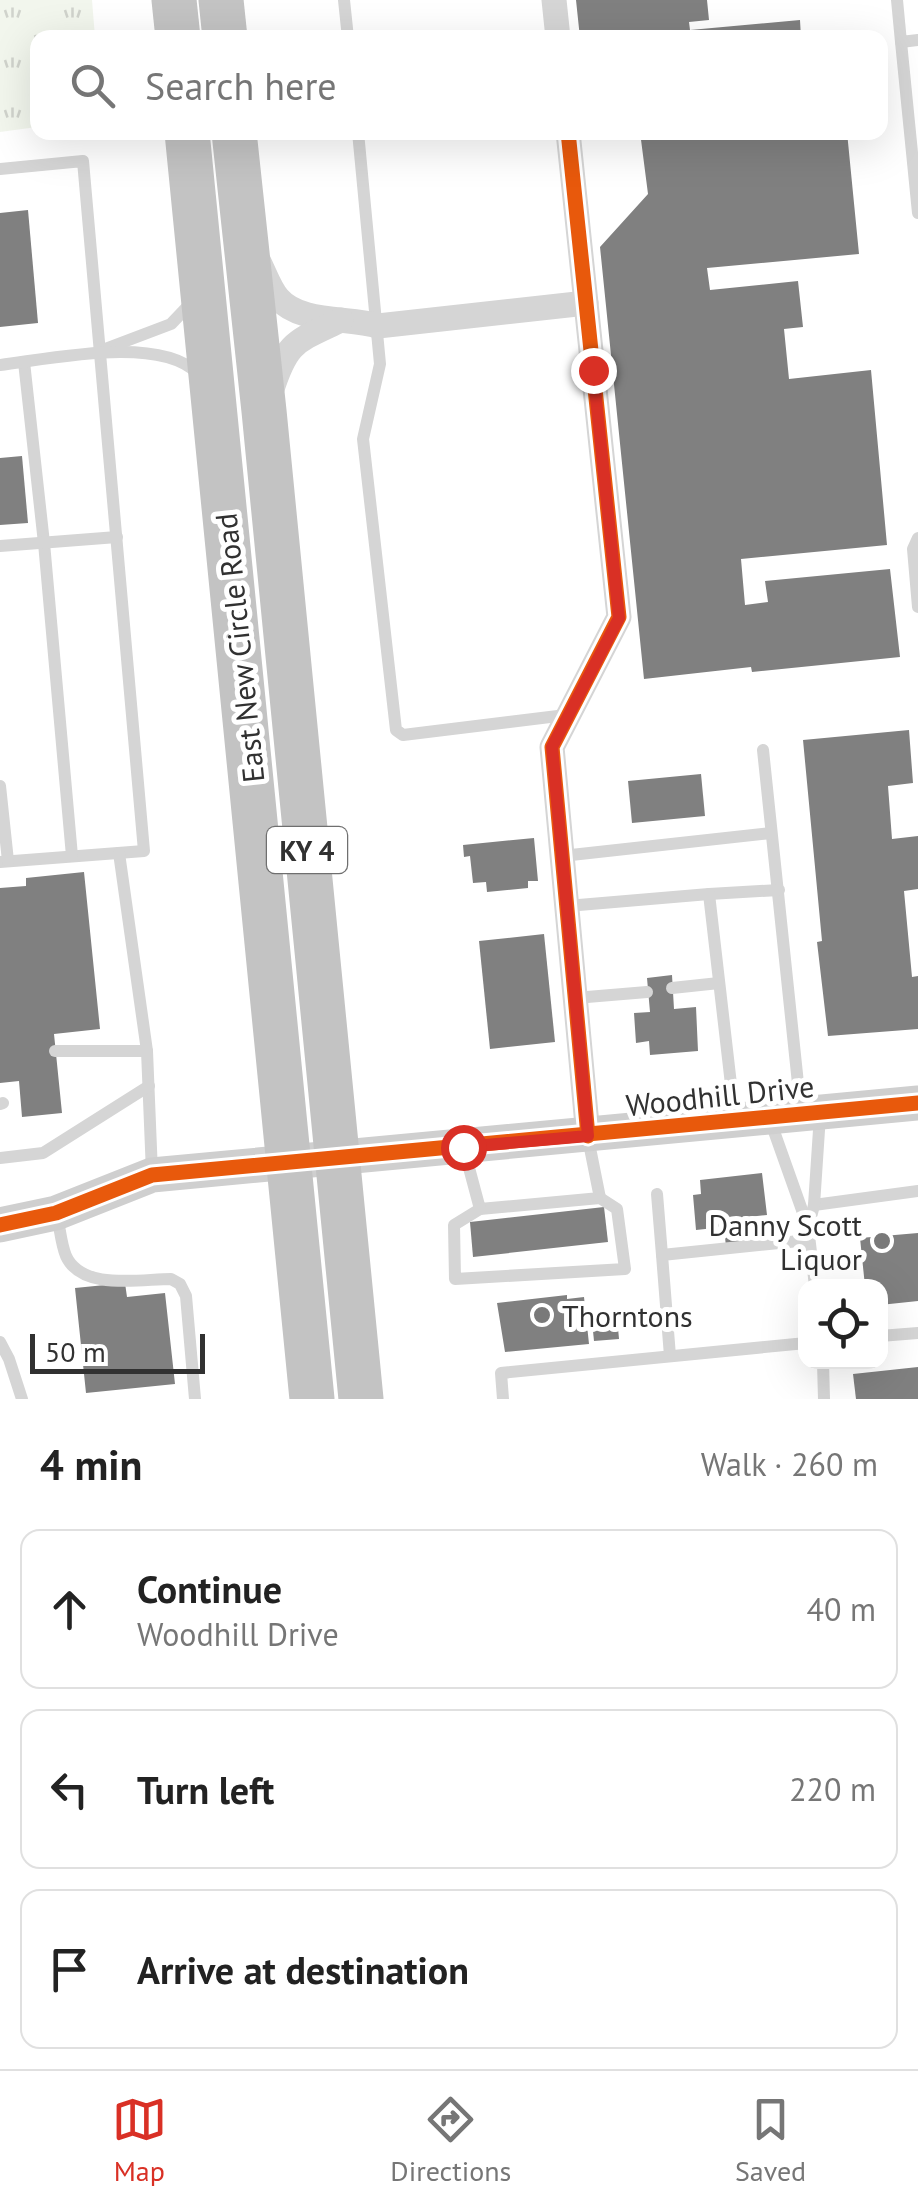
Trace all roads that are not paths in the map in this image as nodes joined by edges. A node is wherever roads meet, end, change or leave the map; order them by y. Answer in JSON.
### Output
{"nodes":[{"id":1,"x":174,"y":0,"type":"edge"},
{"id":2,"x":221,"y":0,"type":"edge"},
{"id":3,"x":344,"y":0,"type":"edge"},
{"id":4,"x":554,"y":0,"type":"edge"},
{"id":5,"x":897,"y":0,"type":"edge"},
{"id":6,"x":177,"y":30,"type":"edge"},
{"id":7,"x":224,"y":30,"type":"edge"},
{"id":8,"x":347,"y":30,"type":"edge"},
{"id":9,"x":557,"y":30,"type":"edge"},
{"id":10,"x":918,"y":40,"type":"edge"},
{"id":11,"x":902,"y":42,"type":"junction"},
{"id":12,"x":189,"y":140,"type":"edge"},
{"id":13,"x":235,"y":140,"type":"edge"},
{"id":14,"x":359,"y":140,"type":"edge"},
{"id":15,"x":569,"y":140,"type":"edge"},
{"id":16,"x":0,"y":169,"type":"edge"},
{"id":17,"x":918,"y":213,"type":"edge"},
{"id":18,"x":243,"y":232,"type":"junction"},
{"id":19,"x":203,"y":290,"type":"junction"},
{"id":20,"x":586,"y":303,"type":"junction"},
{"id":21,"x":341,"y":320,"type":"junction"},
{"id":22,"x":378,"y":326,"type":"junction"},
{"id":23,"x":98,"y":352,"type":"junction"},
{"id":24,"x":24,"y":362,"type":"junction"},
{"id":25,"x":0,"y":364,"type":"edge"},
{"id":26,"x":213,"y":388,"type":"junction"},
{"id":27,"x":264,"y":411,"type":"junction"},
{"id":28,"x":117,"y":537,"type":"junction"},
{"id":29,"x":918,"y":538,"type":"edge"},
{"id":30,"x":44,"y":542,"type":"junction"},
{"id":31,"x":0,"y":546,"type":"edge"},
{"id":32,"x":918,"y":607,"type":"edge"},
{"id":33,"x":568,"y":715,"type":"junction"},
{"id":34,"x":763,"y":750,"type":"dead end"},
{"id":35,"x":0,"y":786,"type":"edge"},
{"id":36,"x":771,"y":833,"type":"junction"},
{"id":37,"x":119,"y":853,"type":"junction"},
{"id":38,"x":72,"y":856,"type":"junction"},
{"id":39,"x":562,"y":856,"type":"junction"},
{"id":40,"x":4,"y":861,"type":"edge"},
{"id":41,"x":779,"y":890,"type":"junction"},
{"id":42,"x":709,"y":894,"type":"junction"},
{"id":43,"x":566,"y":906,"type":"junction"},
{"id":44,"x":719,"y":984,"type":"junction"},
{"id":45,"x":672,"y":988,"type":"dead end"},
{"id":46,"x":647,"y":992,"type":"dead end"},
{"id":47,"x":575,"y":998,"type":"junction"},
{"id":48,"x":55,"y":1051,"type":"dead end"},
{"id":49,"x":147,"y":1051,"type":"junction"},
{"id":50,"x":148,"y":1086,"type":"junction"},
{"id":51,"x":918,"y":1103,"type":"edge"},
{"id":52,"x":782,"y":1117,"type":"junction"},
{"id":53,"x":588,"y":1136,"type":"junction"},
{"id":54,"x":463,"y":1147,"type":"junction"},
{"id":55,"x":0,"y":1158,"type":"edge"},
{"id":56,"x":336,"y":1158,"type":"junction"},
{"id":57,"x":289,"y":1164,"type":"junction"},
{"id":58,"x":152,"y":1175,"type":"junction"},
{"id":59,"x":918,"y":1191,"type":"edge"},
{"id":60,"x":657,"y":1194,"type":"dead end"},
{"id":61,"x":600,"y":1198,"type":"junction"},
{"id":62,"x":814,"y":1205,"type":"junction"},
{"id":63,"x":480,"y":1209,"type":"junction"},
{"id":64,"x":56,"y":1213,"type":"junction"},
{"id":65,"x":0,"y":1226,"type":"edge"},
{"id":66,"x":809,"y":1233,"type":"junction"},
{"id":67,"x":662,"y":1255,"type":"junction"},
{"id":68,"x":814,"y":1279,"type":"edge"},
{"id":69,"x":918,"y":1333,"type":"edge"},
{"id":70,"x":888,"y":1335,"type":"edge"},
{"id":71,"x":0,"y":1342,"type":"edge"},
{"id":72,"x":798,"y":1344,"type":"edge"},
{"id":73,"x":670,"y":1356,"type":"junction"},
{"id":74,"x":823,"y":1369,"type":"edge"},
{"id":75,"x":22,"y":1399,"type":"edge"},
{"id":76,"x":195,"y":1399,"type":"edge"},
{"id":77,"x":312,"y":1399,"type":"edge"},
{"id":78,"x":361,"y":1399,"type":"edge"},
{"id":79,"x":503,"y":1399,"type":"edge"},
{"id":80,"x":824,"y":1399,"type":"edge"}],
"edges":[{"from":1,"to":6,"type":"highway"},
{"from":2,"to":7,"type":"highway"},
{"from":3,"to":8,"type":"lane"},
{"from":4,"to":9,"type":"street"},
{"from":5,"to":11,"type":"lane"},
{"from":10,"to":11,"type":"lane"},
{"from":11,"to":17,"type":"lane"},
{"from":12,"to":19,"type":"highway","name":"East New Circle Road","number":"KY 4"},
{"from":13,"to":18,"type":"highway","name":"East New Circle Road","number":"KY 4"},
{"from":14,"to":22,"type":"lane"},
{"from":15,"to":20,"type":"street"},
{"from":16,"to":23,"type":"lane"},
{"from":18,"to":21,"type":"street"},
{"from":18,"to":27,"type":"highway","name":"East New Circle Road","number":"KY 4"},
{"from":19,"to":23,"type":"lane"},
{"from":19,"to":26,"type":"highway","name":"East New Circle Road","number":"KY 4"},
{"from":20,"to":22,"type":"street"},
{"from":20,"to":33,"type":"street"},
{"from":21,"to":22,"type":"street"},
{"from":21,"to":27,"type":"street"},
{"from":22,"to":33,"type":"lane"},
{"from":23,"to":24,"type":"lane"},
{"from":23,"to":26,"type":"lane"},
{"from":23,"to":28,"type":"lane"},
{"from":24,"to":25,"type":"lane"},
{"from":24,"to":30,"type":"lane"},
{"from":26,"to":57,"type":"highway","name":"East New Circle Road","number":"KY 4"},
{"from":27,"to":56,"type":"highway","name":"East New Circle Road","number":"KY 4"},
{"from":28,"to":30,"type":"lane"},
{"from":28,"to":37,"type":"lane"},
{"from":29,"to":32,"type":"lane"},
{"from":30,"to":31,"type":"lane"},
{"from":30,"to":38,"type":"lane"},
{"from":33,"to":39,"type":"street"},
{"from":34,"to":36,"type":"lane"},
{"from":35,"to":40,"type":"lane"},
{"from":36,"to":39,"type":"lane"},
{"from":36,"to":41,"type":"lane"},
{"from":37,"to":38,"type":"lane"},
{"from":37,"to":49,"type":"lane"},
{"from":38,"to":40,"type":"lane"},
{"from":39,"to":43,"type":"street"},
{"from":41,"to":42,"type":"lane"},
{"from":41,"to":52,"type":"lane"},
{"from":42,"to":43,"type":"lane"},
{"from":42,"to":44,"type":"lane"},
{"from":43,"to":47,"type":"street"},
{"from":44,"to":45,"type":"lane"},
{"from":44,"to":52,"type":"lane"},
{"from":46,"to":47,"type":"lane"},
{"from":47,"to":53,"type":"street"},
{"from":48,"to":49,"type":"lane"},
{"from":49,"to":50,"type":"lane"},
{"from":50,"to":55,"type":"lane"},
{"from":50,"to":58,"type":"lane"},
{"from":51,"to":52,"type":"street","name":"Woodhill Drive"},
{"from":52,"to":53,"type":"street","name":"Woodhill Drive"},
{"from":52,"to":62,"type":"lane"},
{"from":52,"to":66,"type":"lane"},
{"from":53,"to":54,"type":"street","name":"Woodhill Drive"},
{"from":53,"to":61,"type":"lane"},
{"from":54,"to":56,"type":"street","name":"Woodhill Drive"},
{"from":54,"to":63,"type":"lane"},
{"from":56,"to":57,"type":"street","name":"Woodhill Drive"},
{"from":56,"to":78,"type":"highway","number":"KY 4"},
{"from":57,"to":58,"type":"street","name":"Woodhill Drive"},
{"from":57,"to":77,"type":"highway","number":"KY 4"},
{"from":58,"to":64,"type":"street","name":"Woodhill Drive"},
{"from":59,"to":62,"type":"lane"},
{"from":60,"to":67,"type":"lane"},
{"from":61,"to":63,"type":"lane"},
{"from":61,"to":63,"type":"lane"},
{"from":62,"to":66,"type":"lane"},
{"from":64,"to":65,"type":"street","name":"Woodhill Drive"},
{"from":64,"to":76,"type":"lane"},
{"from":66,"to":67,"type":"lane"},
{"from":66,"to":68,"type":"lane"},
{"from":67,"to":73,"type":"lane"},
{"from":69,"to":70,"type":"lane"},
{"from":71,"to":75,"type":"lane"},
{"from":72,"to":73,"type":"lane"},
{"from":73,"to":79,"type":"lane"},
{"from":74,"to":80,"type":"lane"}]}
